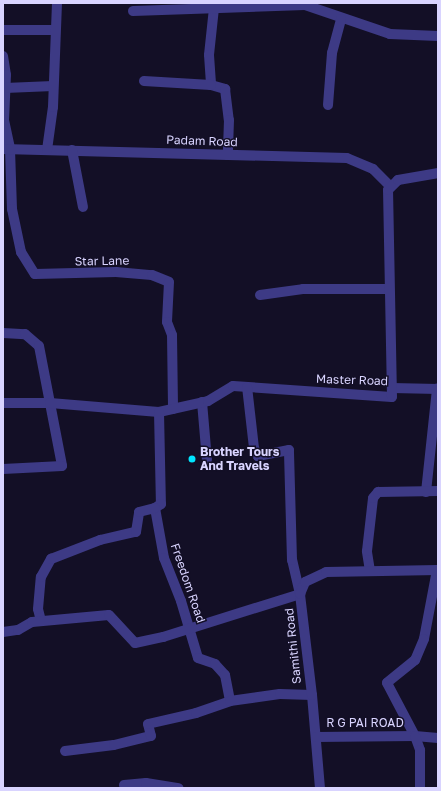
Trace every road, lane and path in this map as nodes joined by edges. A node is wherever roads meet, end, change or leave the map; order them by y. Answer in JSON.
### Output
{"nodes":[{"id":1,"x":57,"y":3,"type":"edge"},
{"id":2,"x":214,"y":8,"type":"junction"},
{"id":3,"x":133,"y":10,"type":"dead end"},
{"id":4,"x":341,"y":19,"type":"junction"},
{"id":5,"x":3,"y":30,"type":"edge"},
{"id":6,"x":55,"y":30,"type":"junction"},
{"id":7,"x":438,"y":36,"type":"edge"},
{"id":8,"x":3,"y":56,"type":"edge"},
{"id":9,"x":144,"y":81,"type":"dead end"},
{"id":10,"x":211,"y":85,"type":"junction"},
{"id":11,"x":54,"y":86,"type":"junction"},
{"id":12,"x":5,"y":88,"type":"junction"},
{"id":13,"x":328,"y":105,"type":"dead end"},
{"id":14,"x":6,"y":149,"type":"edge"},
{"id":15,"x":47,"y":150,"type":"junction"},
{"id":16,"x":72,"y":150,"type":"junction"},
{"id":17,"x":228,"y":155,"type":"junction"},
{"id":18,"x":438,"y":173,"type":"edge"},
{"id":19,"x":391,"y":187,"type":"junction"},
{"id":20,"x":83,"y":207,"type":"dead end"},
{"id":21,"x":389,"y":289,"type":"junction"},
{"id":22,"x":260,"y":295,"type":"dead end"},
{"id":23,"x":3,"y":333,"type":"edge"},
{"id":24,"x":247,"y":387,"type":"junction"},
{"id":25,"x":392,"y":388,"type":"junction"},
{"id":26,"x":438,"y":389,"type":"edge"},
{"id":27,"x":202,"y":402,"type":"junction"},
{"id":28,"x":3,"y":403,"type":"edge"},
{"id":29,"x":50,"y":403,"type":"junction"},
{"id":30,"x":173,"y":409,"type":"junction"},
{"id":31,"x":159,"y":412,"type":"junction"},
{"id":32,"x":207,"y":460,"type":"dead end"},
{"id":33,"x":3,"y":469,"type":"edge"},
{"id":34,"x":438,"y":491,"type":"edge"},
{"id":35,"x":426,"y":492,"type":"junction"},
{"id":36,"x":155,"y":508,"type":"junction"},
{"id":37,"x":437,"y":570,"type":"edge"},
{"id":38,"x":370,"y":571,"type":"junction"},
{"id":39,"x":300,"y":594,"type":"junction"},
{"id":40,"x":41,"y":621,"type":"junction"},
{"id":41,"x":190,"y":627,"type":"junction"},
{"id":42,"x":3,"y":632,"type":"edge"},
{"id":43,"x":312,"y":695,"type":"junction"},
{"id":44,"x":230,"y":701,"type":"junction"},
{"id":45,"x":316,"y":736,"type":"junction"},
{"id":46,"x":415,"y":736,"type":"junction"},
{"id":47,"x":438,"y":738,"type":"edge"},
{"id":48,"x":65,"y":751,"type":"dead end"},
{"id":49,"x":124,"y":785,"type":"dead end"},
{"id":50,"x":179,"y":788,"type":"edge"},
{"id":51,"x":320,"y":788,"type":"edge"},
{"id":52,"x":420,"y":788,"type":"edge"}],
"edges":[{"from":1,"to":6,"type":"street"},
{"from":2,"to":3,"type":"street"},
{"from":2,"to":4,"type":"street"},
{"from":2,"to":10,"type":"street"},
{"from":4,"to":7,"type":"street"},
{"from":4,"to":13,"type":"street"},
{"from":5,"to":6,"type":"street"},
{"from":6,"to":11,"type":"street"},
{"from":8,"to":12,"type":"street"},
{"from":9,"to":10,"type":"street"},
{"from":10,"to":17,"type":"street"},
{"from":11,"to":12,"type":"street"},
{"from":11,"to":15,"type":"street"},
{"from":12,"to":14,"type":"street"},
{"from":14,"to":15,"type":"street","name":"Padam Road"},
{"from":14,"to":30,"type":"street","name":"Star Lane"},
{"from":15,"to":16,"type":"street","name":"Padam Road"},
{"from":16,"to":17,"type":"street","name":"Padam Road"},
{"from":16,"to":20,"type":"street"},
{"from":17,"to":19,"type":"street","name":"Padam Road"},
{"from":18,"to":19,"type":"street"},
{"from":19,"to":21,"type":"street","name":"Master Road"},
{"from":21,"to":22,"type":"street"},
{"from":21,"to":25,"type":"street","name":"Master Road"},
{"from":23,"to":29,"type":"street"},
{"from":24,"to":25,"type":"street","name":"Master Road"},
{"from":24,"to":27,"type":"street","name":"Master Road"},
{"from":24,"to":39,"type":"street"},
{"from":25,"to":26,"type":"street"},
{"from":26,"to":35,"type":"street"},
{"from":27,"to":30,"type":"street","name":"Master Road"},
{"from":27,"to":32,"type":"street"},
{"from":28,"to":29,"type":"street","name":"Master Road"},
{"from":29,"to":31,"type":"street","name":"Master Road"},
{"from":29,"to":33,"type":"street"},
{"from":30,"to":31,"type":"street","name":"Master Road"},
{"from":31,"to":36,"type":"street","name":"Freedom Road"},
{"from":34,"to":35,"type":"street"},
{"from":35,"to":38,"type":"street"},
{"from":36,"to":40,"type":"street"},
{"from":36,"to":41,"type":"street","name":"Freedom Road"},
{"from":37,"to":38,"type":"street","name":"Samithi Road"},
{"from":37,"to":46,"type":"street","name":"R G PAI ROAD"},
{"from":38,"to":39,"type":"street","name":"Samithi Road"},
{"from":39,"to":41,"type":"street"},
{"from":39,"to":43,"type":"street","name":"Samithi Road"},
{"from":40,"to":41,"type":"street"},
{"from":40,"to":42,"type":"street"},
{"from":41,"to":44,"type":"street","name":"Freedom Road"},
{"from":43,"to":44,"type":"street","name":"Samithi Road"},
{"from":43,"to":45,"type":"street"},
{"from":44,"to":48,"type":"street","name":"Samithi Road"},
{"from":45,"to":46,"type":"street","name":"R G PAI ROAD"},
{"from":45,"to":51,"type":"street"},
{"from":46,"to":47,"type":"street"},
{"from":46,"to":52,"type":"street","name":"R G PAI ROAD"},
{"from":49,"to":50,"type":"street"}]}
